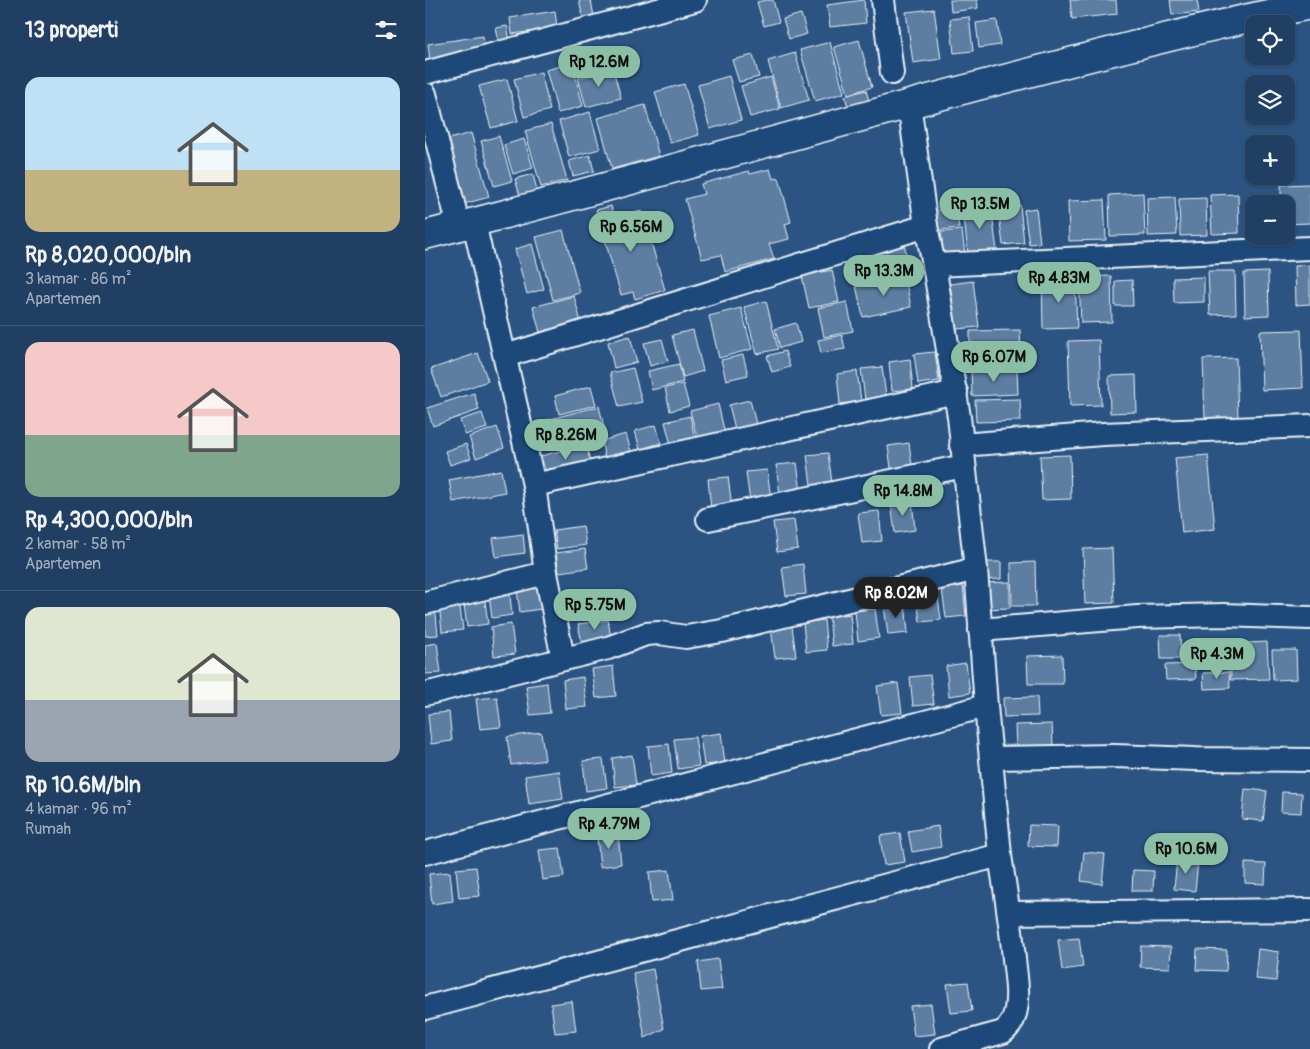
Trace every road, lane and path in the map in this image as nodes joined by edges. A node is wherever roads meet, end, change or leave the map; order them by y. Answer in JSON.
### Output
{"nodes":[{"id":1,"x":695,"y":0,"type":"edge"},
{"id":2,"x":883,"y":0,"type":"edge"},
{"id":3,"x":1310,"y":5,"type":"edge"},
{"id":4,"x":425,"y":73,"type":"edge"},
{"id":5,"x":425,"y":94,"type":"edge"},
{"id":6,"x":903,"y":105,"type":"junction"},
{"id":7,"x":466,"y":225,"type":"junction"},
{"id":8,"x":926,"y":226,"type":"junction"},
{"id":9,"x":425,"y":235,"type":"edge"},
{"id":10,"x":1310,"y":248,"type":"edge"},
{"id":11,"x":934,"y":265,"type":"junction"},
{"id":12,"x":505,"y":356,"type":"junction"},
{"id":13,"x":956,"y":392,"type":"junction"},
{"id":14,"x":1310,"y":426,"type":"edge"},
{"id":15,"x":963,"y":456,"type":"junction"},
{"id":16,"x":534,"y":485,"type":"junction"},
{"id":17,"x":708,"y":519,"type":"dead end"},
{"id":18,"x":976,"y":569,"type":"junction"},
{"id":19,"x":546,"y":573,"type":"junction"},
{"id":20,"x":425,"y":603,"type":"edge"},
{"id":21,"x":1310,"y":618,"type":"edge"},
{"id":22,"x":979,"y":630,"type":"junction"},
{"id":23,"x":563,"y":659,"type":"junction"},
{"id":24,"x":425,"y":694,"type":"edge"},
{"id":25,"x":986,"y":706,"type":"junction"},
{"id":26,"x":992,"y":758,"type":"junction"},
{"id":27,"x":1310,"y":760,"type":"edge"},
{"id":28,"x":425,"y":853,"type":"edge"},
{"id":29,"x":1000,"y":854,"type":"junction"},
{"id":30,"x":1310,"y":910,"type":"edge"},
{"id":31,"x":1010,"y":913,"type":"junction"},
{"id":32,"x":425,"y":1008,"type":"edge"},
{"id":33,"x":941,"y":1049,"type":"edge"}],
"edges":[{"from":1,"to":4,"type":"street"},
{"from":2,"to":6,"type":"street"},
{"from":3,"to":6,"type":"street"},
{"from":5,"to":7,"type":"street"},
{"from":6,"to":7,"type":"street"},
{"from":6,"to":8,"type":"street"},
{"from":7,"to":9,"type":"street"},
{"from":7,"to":12,"type":"street"},
{"from":8,"to":11,"type":"street"},
{"from":8,"to":12,"type":"street"},
{"from":10,"to":11,"type":"street"},
{"from":11,"to":13,"type":"street"},
{"from":12,"to":16,"type":"street"},
{"from":13,"to":15,"type":"street"},
{"from":13,"to":16,"type":"street"},
{"from":14,"to":15,"type":"street"},
{"from":15,"to":17,"type":"street"},
{"from":15,"to":18,"type":"street"},
{"from":16,"to":19,"type":"street"},
{"from":18,"to":22,"type":"street"},
{"from":18,"to":23,"type":"street"},
{"from":19,"to":20,"type":"street"},
{"from":19,"to":23,"type":"street"},
{"from":21,"to":22,"type":"street"},
{"from":22,"to":25,"type":"street"},
{"from":23,"to":24,"type":"street"},
{"from":25,"to":26,"type":"street"},
{"from":25,"to":28,"type":"street"},
{"from":26,"to":27,"type":"street"},
{"from":26,"to":29,"type":"street"},
{"from":29,"to":31,"type":"street"},
{"from":29,"to":32,"type":"street"},
{"from":30,"to":31,"type":"street"},
{"from":31,"to":33,"type":"street"}]}
